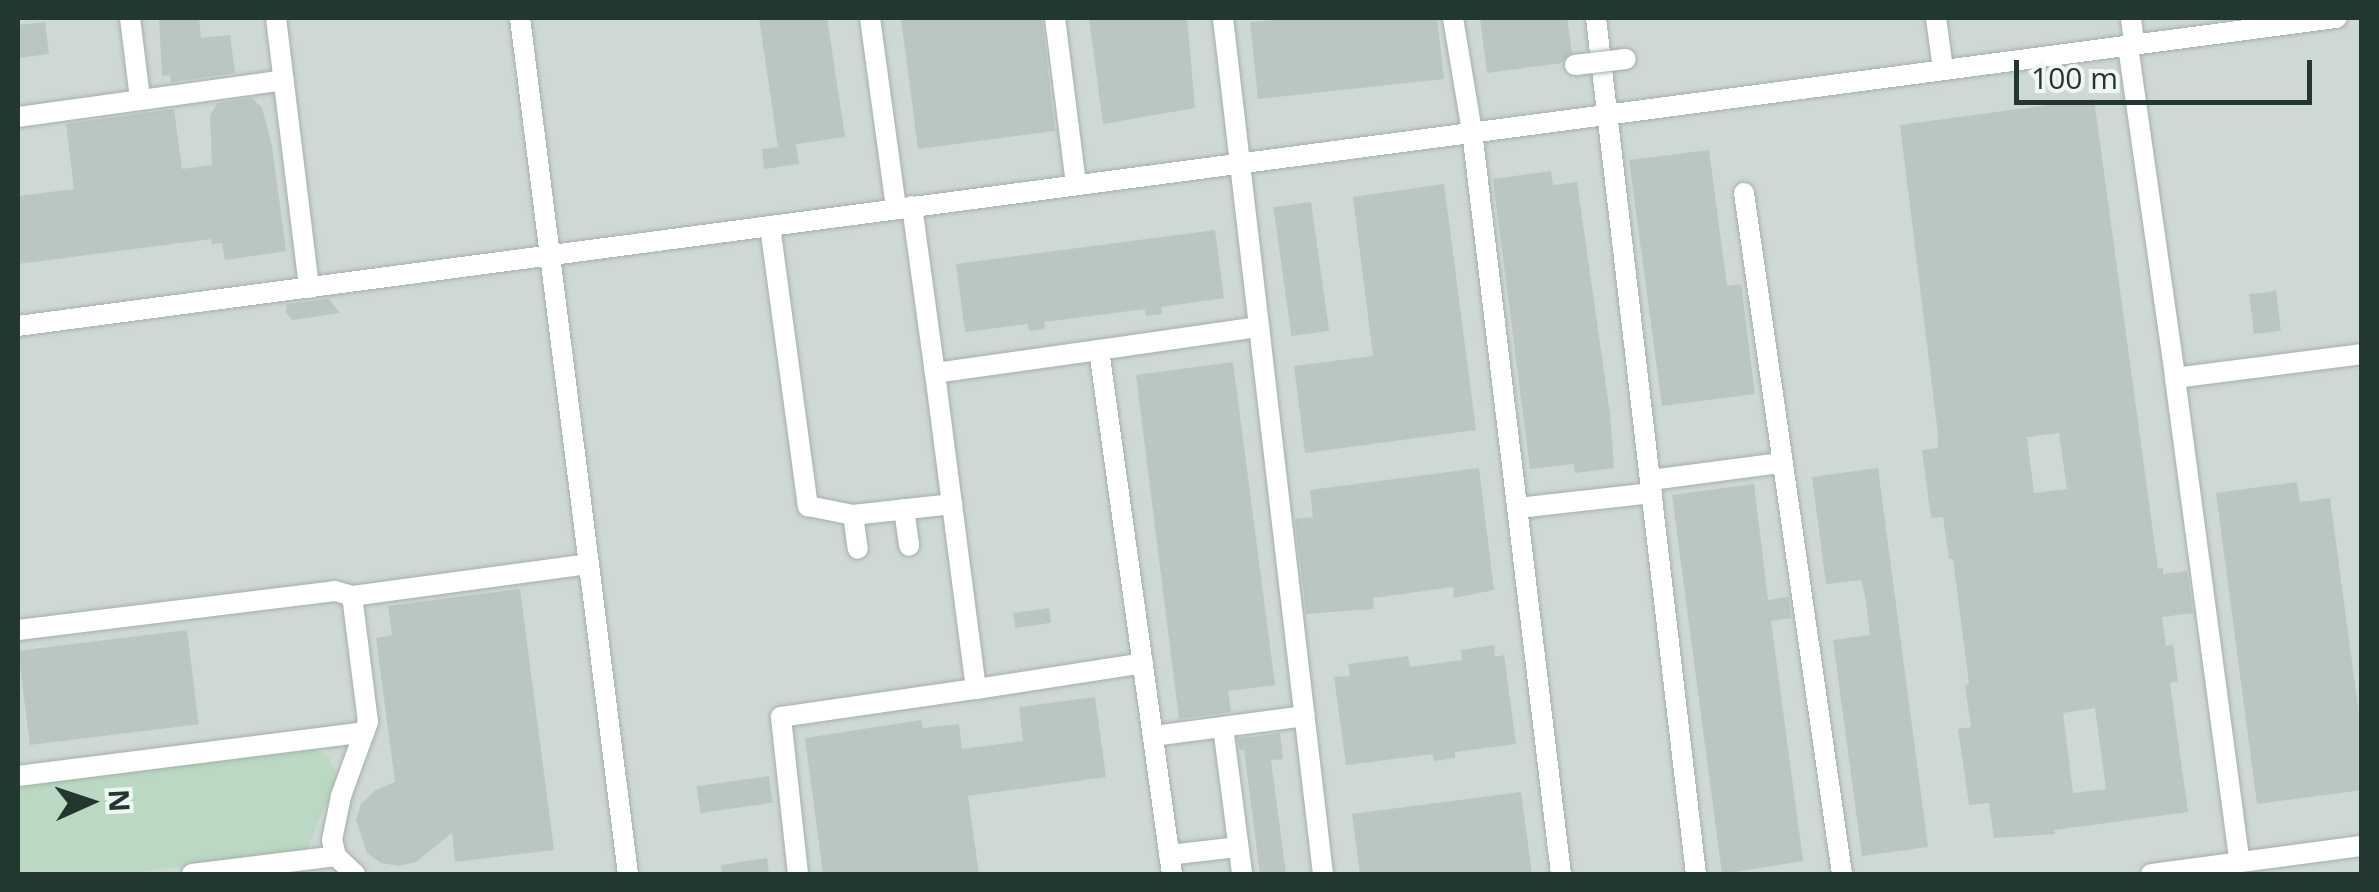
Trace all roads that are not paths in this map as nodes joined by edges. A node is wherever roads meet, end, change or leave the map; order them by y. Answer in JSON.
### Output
{"nodes":[{"id":1,"x":130,"y":18,"type":"edge"},
{"id":2,"x":276,"y":18,"type":"edge"},
{"id":3,"x":520,"y":18,"type":"edge"},
{"id":4,"x":870,"y":18,"type":"edge"},
{"id":5,"x":1055,"y":18,"type":"edge"},
{"id":6,"x":1223,"y":18,"type":"edge"},
{"id":7,"x":1233,"y":18,"type":"edge"},
{"id":8,"x":1453,"y":18,"type":"edge"},
{"id":9,"x":1596,"y":18,"type":"edge"},
{"id":10,"x":1936,"y":18,"type":"edge"},
{"id":11,"x":2131,"y":18,"type":"edge"},
{"id":12,"x":2337,"y":18,"type":"edge"},
{"id":13,"x":2131,"y":45,"type":"junction"},
{"id":14,"x":1626,"y":59,"type":"dead end"},
{"id":15,"x":1574,"y":65,"type":"dead end"},
{"id":16,"x":1943,"y":69,"type":"junction"},
{"id":17,"x":284,"y":80,"type":"junction"},
{"id":18,"x":140,"y":98,"type":"junction"},
{"id":19,"x":1608,"y":112,"type":"junction"},
{"id":20,"x":18,"y":117,"type":"edge"},
{"id":21,"x":1472,"y":131,"type":"junction"},
{"id":22,"x":1241,"y":163,"type":"junction"},
{"id":23,"x":1076,"y":185,"type":"junction"},
{"id":24,"x":1744,"y":193,"type":"dead end"},
{"id":25,"x":904,"y":208,"type":"junction"},
{"id":26,"x":770,"y":226,"type":"junction"},
{"id":27,"x":550,"y":256,"type":"junction"},
{"id":28,"x":309,"y":288,"type":"junction"},
{"id":29,"x":18,"y":326,"type":"edge"},
{"id":30,"x":1260,"y":327,"type":"junction"},
{"id":31,"x":1099,"y":350,"type":"junction"},
{"id":32,"x":2362,"y":354,"type":"edge"},
{"id":33,"x":935,"y":373,"type":"junction"},
{"id":34,"x":2175,"y":378,"type":"junction"},
{"id":35,"x":1781,"y":463,"type":"junction"},
{"id":36,"x":1651,"y":487,"type":"junction"},
{"id":37,"x":952,"y":504,"type":"junction"},
{"id":38,"x":1518,"y":508,"type":"junction"},
{"id":39,"x":904,"y":510,"type":"junction"},
{"id":40,"x":853,"y":515,"type":"junction"},
{"id":41,"x":909,"y":546,"type":"dead end"},
{"id":42,"x":858,"y":549,"type":"dead end"},
{"id":43,"x":589,"y":564,"type":"junction"},
{"id":44,"x":352,"y":596,"type":"junction"},
{"id":45,"x":18,"y":630,"type":"edge"},
{"id":46,"x":1143,"y":663,"type":"junction"},
{"id":47,"x":976,"y":689,"type":"junction"},
{"id":48,"x":1305,"y":716,"type":"junction"},
{"id":49,"x":1223,"y":727,"type":"junction"},
{"id":50,"x":364,"y":732,"type":"junction"},
{"id":51,"x":1153,"y":736,"type":"junction"},
{"id":52,"x":18,"y":776,"type":"edge"},
{"id":53,"x":2362,"y":846,"type":"edge"},
{"id":54,"x":1238,"y":847,"type":"junction"},
{"id":55,"x":336,"y":856,"type":"junction"},
{"id":56,"x":2240,"y":862,"type":"junction"},
{"id":57,"x":1171,"y":865,"type":"edge"},
{"id":58,"x":192,"y":874,"type":"edge"},
{"id":59,"x":355,"y":874,"type":"edge"},
{"id":60,"x":628,"y":874,"type":"edge"},
{"id":61,"x":798,"y":874,"type":"edge"},
{"id":62,"x":1242,"y":874,"type":"edge"},
{"id":63,"x":1324,"y":874,"type":"edge"},
{"id":64,"x":1561,"y":874,"type":"edge"},
{"id":65,"x":1696,"y":874,"type":"edge"},
{"id":66,"x":1842,"y":874,"type":"edge"},
{"id":67,"x":2150,"y":874,"type":"edge"}],
"edges":[{"from":1,"to":18,"type":"lane"},
{"from":2,"to":17,"type":"lane"},
{"from":3,"to":27,"type":"lane"},
{"from":4,"to":25,"type":"lane"},
{"from":5,"to":23,"type":"lane"},
{"from":6,"to":7,"type":"lane"},
{"from":6,"to":22,"type":"lane"},
{"from":8,"to":21,"type":"lane"},
{"from":9,"to":19,"type":"lane"},
{"from":10,"to":16,"type":"lane"},
{"from":11,"to":13,"type":"lane"},
{"from":12,"to":13,"type":"lane"},
{"from":13,"to":16,"type":"lane"},
{"from":13,"to":34,"type":"lane"},
{"from":14,"to":15,"type":"lane","bridge":true},
{"from":16,"to":19,"type":"lane"},
{"from":17,"to":18,"type":"lane"},
{"from":17,"to":28,"type":"lane"},
{"from":18,"to":20,"type":"lane"},
{"from":19,"to":21,"type":"lane"},
{"from":19,"to":36,"type":"lane"},
{"from":21,"to":22,"type":"lane"},
{"from":21,"to":38,"type":"lane"},
{"from":22,"to":23,"type":"lane"},
{"from":22,"to":30,"type":"lane"},
{"from":23,"to":25,"type":"lane"},
{"from":24,"to":35,"type":"lane"},
{"from":25,"to":26,"type":"lane"},
{"from":25,"to":33,"type":"lane"},
{"from":26,"to":27,"type":"lane"},
{"from":26,"to":40,"type":"lane"},
{"from":27,"to":28,"type":"lane"},
{"from":27,"to":43,"type":"lane"},
{"from":28,"to":29,"type":"lane"},
{"from":30,"to":31,"type":"lane"},
{"from":30,"to":48,"type":"lane"},
{"from":31,"to":33,"type":"lane"},
{"from":31,"to":46,"type":"lane"},
{"from":32,"to":34,"type":"lane"},
{"from":33,"to":37,"type":"lane"},
{"from":34,"to":56,"type":"lane"},
{"from":35,"to":36,"type":"lane"},
{"from":35,"to":66,"type":"lane"},
{"from":36,"to":38,"type":"lane"},
{"from":36,"to":65,"type":"lane"},
{"from":37,"to":39,"type":"lane"},
{"from":37,"to":47,"type":"lane"},
{"from":38,"to":64,"type":"lane"},
{"from":39,"to":40,"type":"lane"},
{"from":39,"to":41,"type":"lane"},
{"from":40,"to":42,"type":"lane"},
{"from":43,"to":44,"type":"lane"},
{"from":43,"to":60,"type":"lane"},
{"from":44,"to":45,"type":"lane"},
{"from":44,"to":50,"type":"lane"},
{"from":46,"to":47,"type":"lane"},
{"from":46,"to":51,"type":"lane"},
{"from":47,"to":61,"type":"lane"},
{"from":48,"to":49,"type":"lane"},
{"from":48,"to":63,"type":"lane"},
{"from":49,"to":51,"type":"lane"},
{"from":49,"to":54,"type":"lane"},
{"from":50,"to":52,"type":"lane"},
{"from":50,"to":55,"type":"lane"},
{"from":51,"to":57,"type":"lane"},
{"from":53,"to":56,"type":"lane"},
{"from":54,"to":57,"type":"lane"},
{"from":54,"to":62,"type":"lane"},
{"from":55,"to":58,"type":"lane"},
{"from":55,"to":59,"type":"lane"},
{"from":56,"to":67,"type":"lane"}]}
